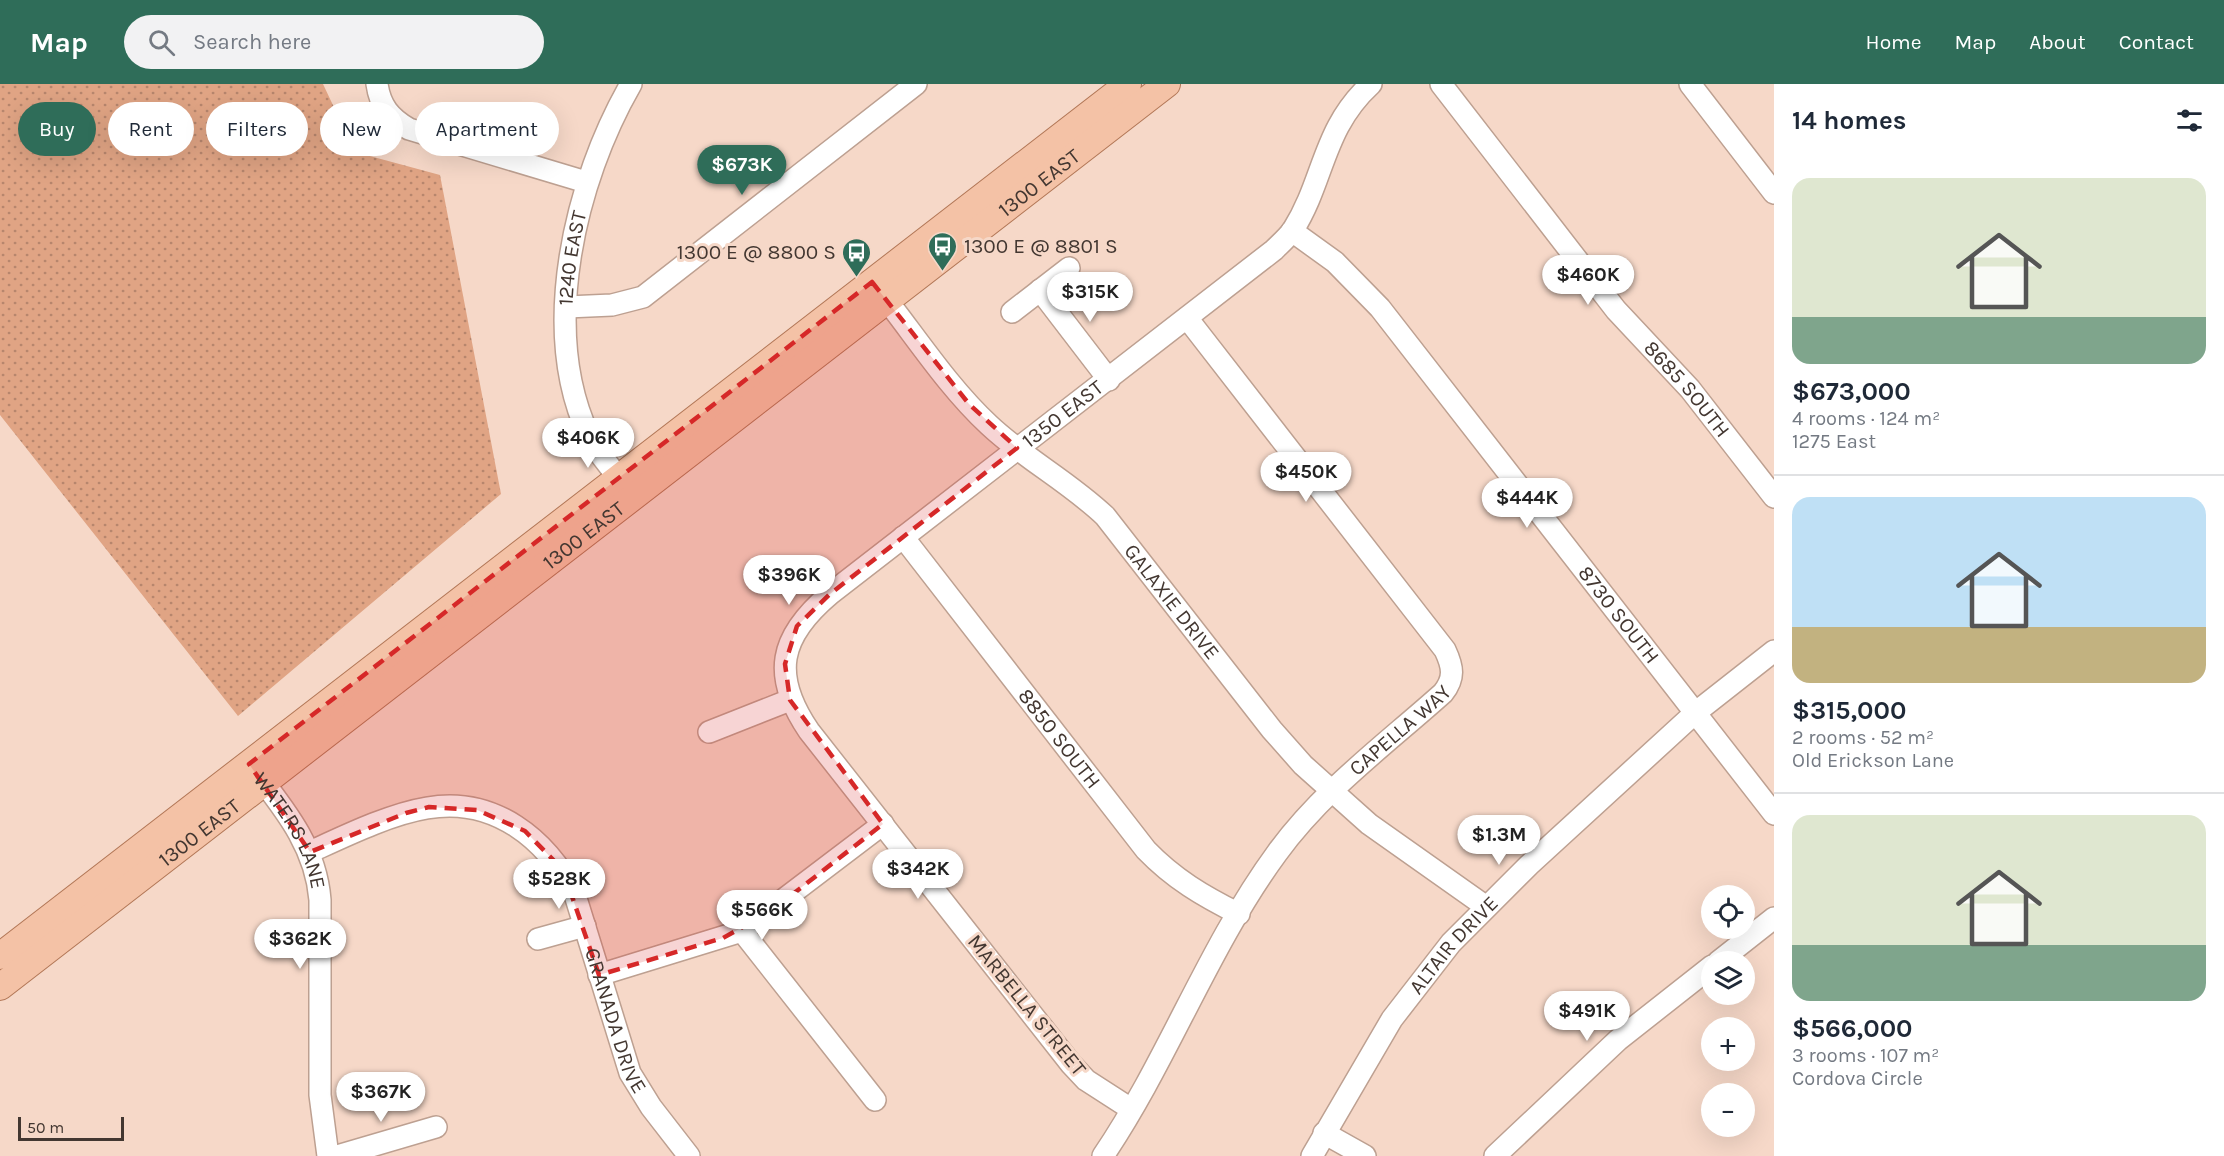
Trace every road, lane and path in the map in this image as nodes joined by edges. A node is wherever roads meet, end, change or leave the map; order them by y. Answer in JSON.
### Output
{"nodes":[{"id":1,"x":376,"y":84,"type":"edge"},
{"id":2,"x":631,"y":84,"type":"edge"},
{"id":3,"x":916,"y":84,"type":"edge"},
{"id":4,"x":1128,"y":84,"type":"edge"},
{"id":5,"x":1167,"y":84,"type":"edge"},
{"id":6,"x":1371,"y":84,"type":"edge"},
{"id":7,"x":1442,"y":84,"type":"edge"},
{"id":8,"x":1690,"y":84,"type":"edge"},
{"id":9,"x":586,"y":182,"type":"junction"},
{"id":10,"x":1774,"y":193,"type":"edge"},
{"id":11,"x":1292,"y":231,"type":"junction"},
{"id":12,"x":1069,"y":268,"type":"dead end"},
{"id":13,"x":1040,"y":290,"type":"junction"},
{"id":14,"x":879,"y":291,"type":"junction"},
{"id":15,"x":567,"y":307,"type":"junction"},
{"id":16,"x":1012,"y":312,"type":"dead end"},
{"id":17,"x":1187,"y":318,"type":"junction"},
{"id":18,"x":1109,"y":380,"type":"junction"},
{"id":19,"x":1017,"y":448,"type":"junction"},
{"id":20,"x":618,"y":477,"type":"junction"},
{"id":21,"x":1774,"y":497,"type":"edge"},
{"id":22,"x":903,"y":537,"type":"junction"},
{"id":23,"x":830,"y":594,"type":"joint"},
{"id":24,"x":1774,"y":651,"type":"edge"},
{"id":25,"x":790,"y":700,"type":"junction"},
{"id":26,"x":1695,"y":713,"type":"junction"},
{"id":27,"x":709,"y":732,"type":"dead end"},
{"id":28,"x":256,"y":773,"type":"junction"},
{"id":29,"x":1331,"y":792,"type":"junction"},
{"id":30,"x":1774,"y":814,"type":"edge"},
{"id":31,"x":883,"y":824,"type":"junction"},
{"id":32,"x":310,"y":852,"type":"junction"},
{"id":33,"x":1485,"y":906,"type":"junction"},
{"id":34,"x":1239,"y":914,"type":"junction"},
{"id":35,"x":1774,"y":918,"type":"edge"},
{"id":36,"x":585,"y":926,"type":"junction"},
{"id":37,"x":742,"y":931,"type":"junction"},
{"id":38,"x":538,"y":939,"type":"dead end"},
{"id":39,"x":1732,"y":951,"type":"edge"},
{"id":40,"x":0,"y":956,"type":"edge"},
{"id":41,"x":599,"y":975,"type":"junction"},
{"id":42,"x":1701,"y":975,"type":"edge"},
{"id":43,"x":0,"y":987,"type":"edge"},
{"id":44,"x":875,"y":1100,"type":"dead end"},
{"id":45,"x":1131,"y":1109,"type":"junction"},
{"id":46,"x":436,"y":1127,"type":"dead end"},
{"id":47,"x":1324,"y":1133,"type":"junction"},
{"id":48,"x":328,"y":1156,"type":"edge"},
{"id":49,"x":337,"y":1156,"type":"edge"},
{"id":50,"x":689,"y":1156,"type":"edge"},
{"id":51,"x":1103,"y":1156,"type":"edge"},
{"id":52,"x":1312,"y":1156,"type":"edge"},
{"id":53,"x":1365,"y":1156,"type":"edge"},
{"id":54,"x":1495,"y":1156,"type":"edge"}],
"edges":[{"from":1,"to":9,"type":"street"},
{"from":2,"to":9,"type":"street","name":"1240 EAST"},
{"from":3,"to":15,"type":"street"},
{"from":4,"to":14,"type":"main road","name":"1300 EAST"},
{"from":5,"to":14,"type":"main road","name":"1300 EAST"},
{"from":6,"to":11,"type":"street","name":"1350 EAST"},
{"from":7,"to":21,"type":"street","name":"8685 SOUTH"},
{"from":8,"to":10,"type":"street"},
{"from":9,"to":15,"type":"street","name":"1240 EAST"},
{"from":11,"to":17,"type":"street","name":"1350 EAST"},
{"from":11,"to":26,"type":"street","name":"8730 SOUTH"},
{"from":12,"to":13,"type":"street"},
{"from":13,"to":16,"type":"street"},
{"from":13,"to":18,"type":"street"},
{"from":14,"to":19,"type":"street","name":"GALAXIE DRIVE"},
{"from":14,"to":20,"type":"main road","name":"1300 EAST"},
{"from":14,"to":28,"type":"main road","name":"1300 EAST"},
{"from":15,"to":20,"type":"street","name":"1240 EAST"},
{"from":17,"to":18,"type":"street","name":"1350 EAST"},
{"from":17,"to":29,"type":"street","name":"CAPELLA WAY"},
{"from":18,"to":19,"type":"street","name":"1350 EAST"},
{"from":19,"to":22,"type":"street","name":"1350 EAST"},
{"from":19,"to":29,"type":"street","name":"GALAXIE DRIVE"},
{"from":20,"to":28,"type":"main road","name":"1300 EAST"},
{"from":22,"to":23,"type":"street","name":"1350 EAST"},
{"from":22,"to":34,"type":"street","name":"8850 SOUTH"},
{"from":23,"to":25,"type":"street","name":"MARBELLA STREET"},
{"from":24,"to":26,"type":"street","name":"ALTAIR DRIVE"},
{"from":25,"to":27,"type":"street"},
{"from":25,"to":31,"type":"street","name":"MARBELLA STREET"},
{"from":26,"to":30,"type":"street","name":"8730 SOUTH"},
{"from":26,"to":33,"type":"street","name":"ALTAIR DRIVE"},
{"from":28,"to":32,"type":"street","name":"WATERS LANE"},
{"from":28,"to":40,"type":"main road","name":"1300 EAST"},
{"from":28,"to":43,"type":"main road","name":"1300 EAST"},
{"from":29,"to":33,"type":"street","name":"GALAXIE DRIVE"},
{"from":29,"to":34,"type":"street","name":"CAPELLA WAY"},
{"from":31,"to":37,"type":"street"},
{"from":31,"to":45,"type":"street","name":"MARBELLA STREET"},
{"from":32,"to":36,"type":"street","name":"GRANADA DRIVE"},
{"from":32,"to":48,"type":"street","name":"WATERS LANE"},
{"from":33,"to":47,"type":"street","name":"ALTAIR DRIVE"},
{"from":34,"to":45,"type":"street","name":"CAPELLA WAY"},
{"from":35,"to":39,"type":"street"},
{"from":36,"to":38,"type":"street"},
{"from":36,"to":41,"type":"street","name":"GRANADA DRIVE"},
{"from":37,"to":41,"type":"street"},
{"from":37,"to":44,"type":"street"},
{"from":41,"to":50,"type":"street","name":"GRANADA DRIVE"},
{"from":42,"to":54,"type":"street"},
{"from":45,"to":51,"type":"street","name":"CAPELLA WAY"},
{"from":46,"to":49,"type":"street"},
{"from":47,"to":52,"type":"street","name":"ALTAIR DRIVE"},
{"from":47,"to":53,"type":"street"}]}
